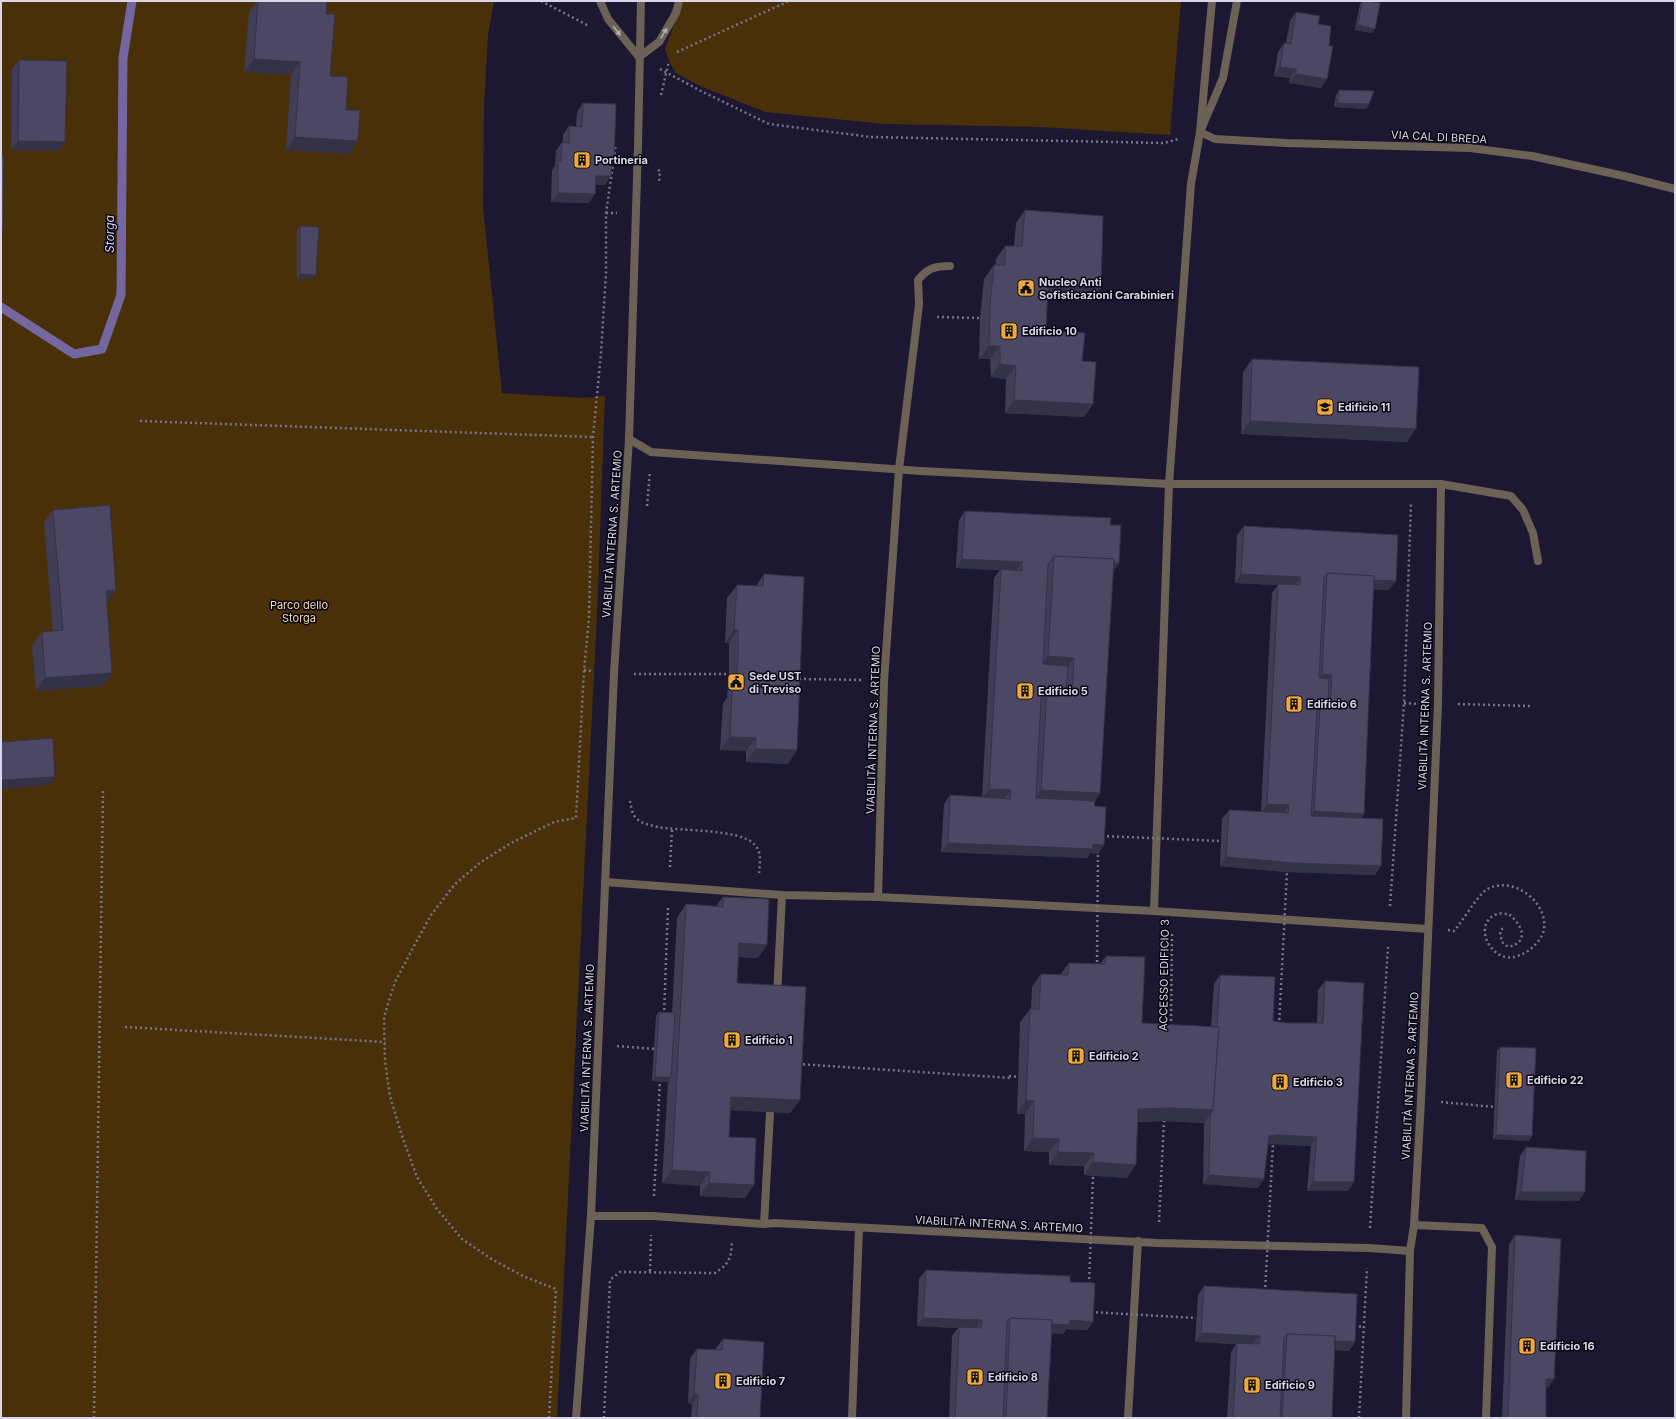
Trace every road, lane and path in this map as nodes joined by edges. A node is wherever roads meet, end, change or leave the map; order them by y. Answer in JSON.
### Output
{"nodes":[{"id":1,"x":600,"y":1,"type":"edge"},
{"id":2,"x":641,"y":1,"type":"edge"},
{"id":3,"x":679,"y":1,"type":"edge"},
{"id":4,"x":789,"y":1,"type":"edge"},
{"id":5,"x":1212,"y":1,"type":"edge"},
{"id":6,"x":1237,"y":1,"type":"edge"},
{"id":7,"x":639,"y":57,"type":"junction"},
{"id":8,"x":1200,"y":132,"type":"junction"},
{"id":9,"x":616,"y":143,"type":"edge"},
{"id":10,"x":1675,"y":189,"type":"edge"},
{"id":11,"x":606,"y":213,"type":"junction"},
{"id":12,"x":635,"y":213,"type":"junction"},
{"id":13,"x":950,"y":266,"type":"dead end"},
{"id":14,"x":140,"y":421,"type":"dead end"},
{"id":15,"x":593,"y":437,"type":"junction"},
{"id":16,"x":629,"y":439,"type":"junction"},
{"id":17,"x":651,"y":452,"type":"junction"},
{"id":18,"x":899,"y":469,"type":"junction"},
{"id":19,"x":1411,"y":483,"type":"junction"},
{"id":20,"x":1169,"y":484,"type":"junction"},
{"id":21,"x":1441,"y":484,"type":"junction"},
{"id":22,"x":647,"y":508,"type":"dead end"},
{"id":23,"x":1538,"y":561,"type":"dead end"},
{"id":24,"x":729,"y":674,"type":"dead end"},
{"id":25,"x":792,"y":679,"type":"edge"},
{"id":26,"x":635,"y":681,"type":"dead end"},
{"id":27,"x":884,"y":681,"type":"junction"},
{"id":28,"x":1404,"y":703,"type":"junction"},
{"id":29,"x":1438,"y":704,"type":"junction"},
{"id":30,"x":1531,"y":706,"type":"dead end"},
{"id":31,"x":102,"y":789,"type":"dead end"},
{"id":32,"x":630,"y":799,"type":"dead end"},
{"id":33,"x":672,"y":830,"type":"junction"},
{"id":34,"x":1221,"y":841,"type":"dead end"},
{"id":35,"x":1099,"y":842,"type":"edge"},
{"id":36,"x":1098,"y":848,"type":"edge"},
{"id":37,"x":1287,"y":872,"type":"edge"},
{"id":38,"x":759,"y":877,"type":"dead end"},
{"id":39,"x":605,"y":882,"type":"junction"},
{"id":40,"x":669,"y":886,"type":"junction"},
{"id":41,"x":782,"y":895,"type":"junction"},
{"id":42,"x":878,"y":897,"type":"junction"},
{"id":43,"x":1154,"y":911,"type":"junction"},
{"id":44,"x":1172,"y":912,"type":"junction"},
{"id":45,"x":1389,"y":926,"type":"junction"},
{"id":46,"x":1506,"y":928,"type":"dead end"},
{"id":47,"x":1428,"y":929,"type":"junction"},
{"id":48,"x":1096,"y":973,"type":"edge"},
{"id":49,"x":776,"y":999,"type":"edge"},
{"id":50,"x":663,"y":1020,"type":"edge"},
{"id":51,"x":124,"y":1027,"type":"dead end"},
{"id":52,"x":1171,"y":1031,"type":"edge"},
{"id":53,"x":1278,"y":1032,"type":"edge"},
{"id":54,"x":385,"y":1042,"type":"junction"},
{"id":55,"x":599,"y":1045,"type":"junction"},
{"id":56,"x":662,"y":1049,"type":"edge"},
{"id":57,"x":660,"y":1077,"type":"edge"},
{"id":58,"x":1018,"y":1077,"type":"dead end"},
{"id":59,"x":1011,"y":1078,"type":"dead end"},
{"id":60,"x":1421,"y":1101,"type":"junction"},
{"id":61,"x":1495,"y":1107,"type":"dead end"},
{"id":62,"x":770,"y":1113,"type":"edge"},
{"id":63,"x":1164,"y":1121,"type":"edge"},
{"id":64,"x":1273,"y":1144,"type":"edge"},
{"id":65,"x":1093,"y":1176,"type":"edge"},
{"id":66,"x":591,"y":1216,"type":"junction"},
{"id":67,"x":652,"y":1216,"type":"junction"},
{"id":68,"x":764,"y":1224,"type":"junction"},
{"id":69,"x":1414,"y":1225,"type":"junction"},
{"id":70,"x":859,"y":1228,"type":"junction"},
{"id":71,"x":732,"y":1238,"type":"dead end"},
{"id":72,"x":1138,"y":1242,"type":"junction"},
{"id":73,"x":1157,"y":1243,"type":"junction"},
{"id":74,"x":1369,"y":1248,"type":"junction"},
{"id":75,"x":1410,"y":1252,"type":"junction"},
{"id":76,"x":650,"y":1271,"type":"junction"},
{"id":77,"x":1088,"y":1292,"type":"edge"},
{"id":78,"x":1264,"y":1299,"type":"edge"},
{"id":79,"x":1087,"y":1311,"type":"edge"},
{"id":80,"x":1196,"y":1318,"type":"dead end"},
{"id":81,"x":1350,"y":1326,"type":"edge"},
{"id":82,"x":1363,"y":1327,"type":"junction"},
{"id":83,"x":94,"y":1418,"type":"edge"},
{"id":84,"x":549,"y":1418,"type":"edge"},
{"id":85,"x":576,"y":1418,"type":"edge"},
{"id":86,"x":604,"y":1418,"type":"edge"},
{"id":87,"x":852,"y":1418,"type":"edge"},
{"id":88,"x":1128,"y":1418,"type":"edge"},
{"id":89,"x":1359,"y":1418,"type":"edge"},
{"id":90,"x":1406,"y":1418,"type":"edge"},
{"id":91,"x":1486,"y":1418,"type":"edge"}],
"edges":[{"from":1,"to":7,"type":"street","one_way":true},
{"from":2,"to":7,"type":"street"},
{"from":7,"to":3,"type":"street","one_way":true},
{"from":4,"to":7,"type":"path"},
{"from":5,"to":8,"type":"street"},
{"from":6,"to":8,"type":"street"},
{"from":7,"to":8,"type":"path"},
{"from":7,"to":12,"type":"street"},
{"from":8,"to":10,"type":"street","name":"VIA CAL DI BREDA"},
{"from":8,"to":20,"type":"street"},
{"from":9,"to":11,"type":"path"},
{"from":11,"to":12,"type":"path"},
{"from":11,"to":15,"type":"path"},
{"from":12,"to":16,"type":"street"},
{"from":13,"to":18,"type":"street","name":"VIABILITÀ INTERNA S. ARTEMIO"},
{"from":14,"to":15,"type":"path"},
{"from":15,"to":54,"type":"path"},
{"from":16,"to":17,"type":"street","name":"VIABILITÀ INTERNA S. ARTEMIO"},
{"from":16,"to":39,"type":"street","name":"VIABILITÀ INTERNA S. ARTEMIO"},
{"from":17,"to":18,"type":"street","name":"VIABILITÀ INTERNA S. ARTEMIO"},
{"from":17,"to":22,"type":"path"},
{"from":18,"to":20,"type":"street","name":"VIABILITÀ INTERNA S. ARTEMIO"},
{"from":18,"to":27,"type":"street","name":"VIABILITÀ INTERNA S. ARTEMIO"},
{"from":19,"to":20,"type":"street","name":"VIABILITÀ INTERNA S. ARTEMIO"},
{"from":19,"to":21,"type":"street","name":"VIABILITÀ INTERNA S. ARTEMIO"},
{"from":19,"to":28,"type":"path"},
{"from":20,"to":43,"type":"street"},
{"from":21,"to":23,"type":"street","name":"VIABILITÀ INTERNA S. ARTEMIO"},
{"from":21,"to":29,"type":"street","name":"VIABILITÀ INTERNA S. ARTEMIO"},
{"from":24,"to":26,"type":"path"},
{"from":25,"to":27,"type":"path"},
{"from":27,"to":42,"type":"street","name":"VIABILITÀ INTERNA S. ARTEMIO"},
{"from":28,"to":29,"type":"path"},
{"from":28,"to":45,"type":"path"},
{"from":29,"to":30,"type":"path"},
{"from":29,"to":47,"type":"street","name":"VIABILITÀ INTERNA S. ARTEMIO"},
{"from":31,"to":83,"type":"path"},
{"from":32,"to":33,"type":"path"},
{"from":33,"to":38,"type":"path"},
{"from":33,"to":40,"type":"path"},
{"from":34,"to":35,"type":"path","bridge":true},
{"from":36,"to":48,"type":"path","bridge":true},
{"from":37,"to":53,"type":"path","bridge":true},
{"from":39,"to":40,"type":"street"},
{"from":39,"to":55,"type":"street","name":"VIABILITÀ INTERNA S. ARTEMIO"},
{"from":40,"to":41,"type":"street"},
{"from":40,"to":50,"type":"path"},
{"from":41,"to":42,"type":"street"},
{"from":41,"to":49,"type":"street"},
{"from":42,"to":43,"type":"street"},
{"from":43,"to":44,"type":"street"},
{"from":44,"to":45,"type":"street"},
{"from":44,"to":52,"type":"path","name":"ACCESSO EDIFICIO 3"},
{"from":45,"to":47,"type":"street"},
{"from":45,"to":74,"type":"path"},
{"from":46,"to":47,"type":"path"},
{"from":47,"to":60,"type":"street","name":"VIABILITÀ INTERNA S. ARTEMIO"},
{"from":51,"to":54,"type":"path"},
{"from":54,"to":84,"type":"path"},
{"from":55,"to":56,"type":"path"},
{"from":55,"to":66,"type":"street","name":"VIABILITÀ INTERNA S. ARTEMIO"},
{"from":57,"to":67,"type":"path"},
{"from":58,"to":59,"type":"path"},
{"from":60,"to":61,"type":"path"},
{"from":60,"to":69,"type":"street","name":"VIABILITÀ INTERNA S. ARTEMIO"},
{"from":62,"to":68,"type":"street"},
{"from":63,"to":73,"type":"path"},
{"from":64,"to":78,"type":"path","bridge":true},
{"from":65,"to":77,"type":"path","bridge":true},
{"from":66,"to":67,"type":"street","name":"VIABILITÀ INTERNA S. ARTEMIO"},
{"from":66,"to":85,"type":"street","name":"VIABILITÀ INTERNA S. ARTEMIO"},
{"from":67,"to":68,"type":"street","name":"VIABILITÀ INTERNA S. ARTEMIO"},
{"from":67,"to":76,"type":"path"},
{"from":68,"to":70,"type":"street","name":"VIABILITÀ INTERNA S. ARTEMIO"},
{"from":69,"to":75,"type":"street","name":"VIABILITÀ INTERNA S. ARTEMIO"},
{"from":69,"to":91,"type":"street"},
{"from":70,"to":72,"type":"street","name":"VIABILITÀ INTERNA S. ARTEMIO"},
{"from":70,"to":87,"type":"street"},
{"from":71,"to":76,"type":"path"},
{"from":72,"to":73,"type":"street","name":"VIABILITÀ INTERNA S. ARTEMIO"},
{"from":72,"to":88,"type":"street"},
{"from":73,"to":74,"type":"street","name":"VIABILITÀ INTERNA S. ARTEMIO"},
{"from":74,"to":75,"type":"street","name":"VIABILITÀ INTERNA S. ARTEMIO"},
{"from":74,"to":82,"type":"path"},
{"from":75,"to":90,"type":"street","name":"VIABILITÀ INTERNA S. ARTEMIO"},
{"from":76,"to":86,"type":"path"},
{"from":79,"to":80,"type":"path","bridge":true},
{"from":81,"to":82,"type":"path"},
{"from":82,"to":89,"type":"path"}]}
